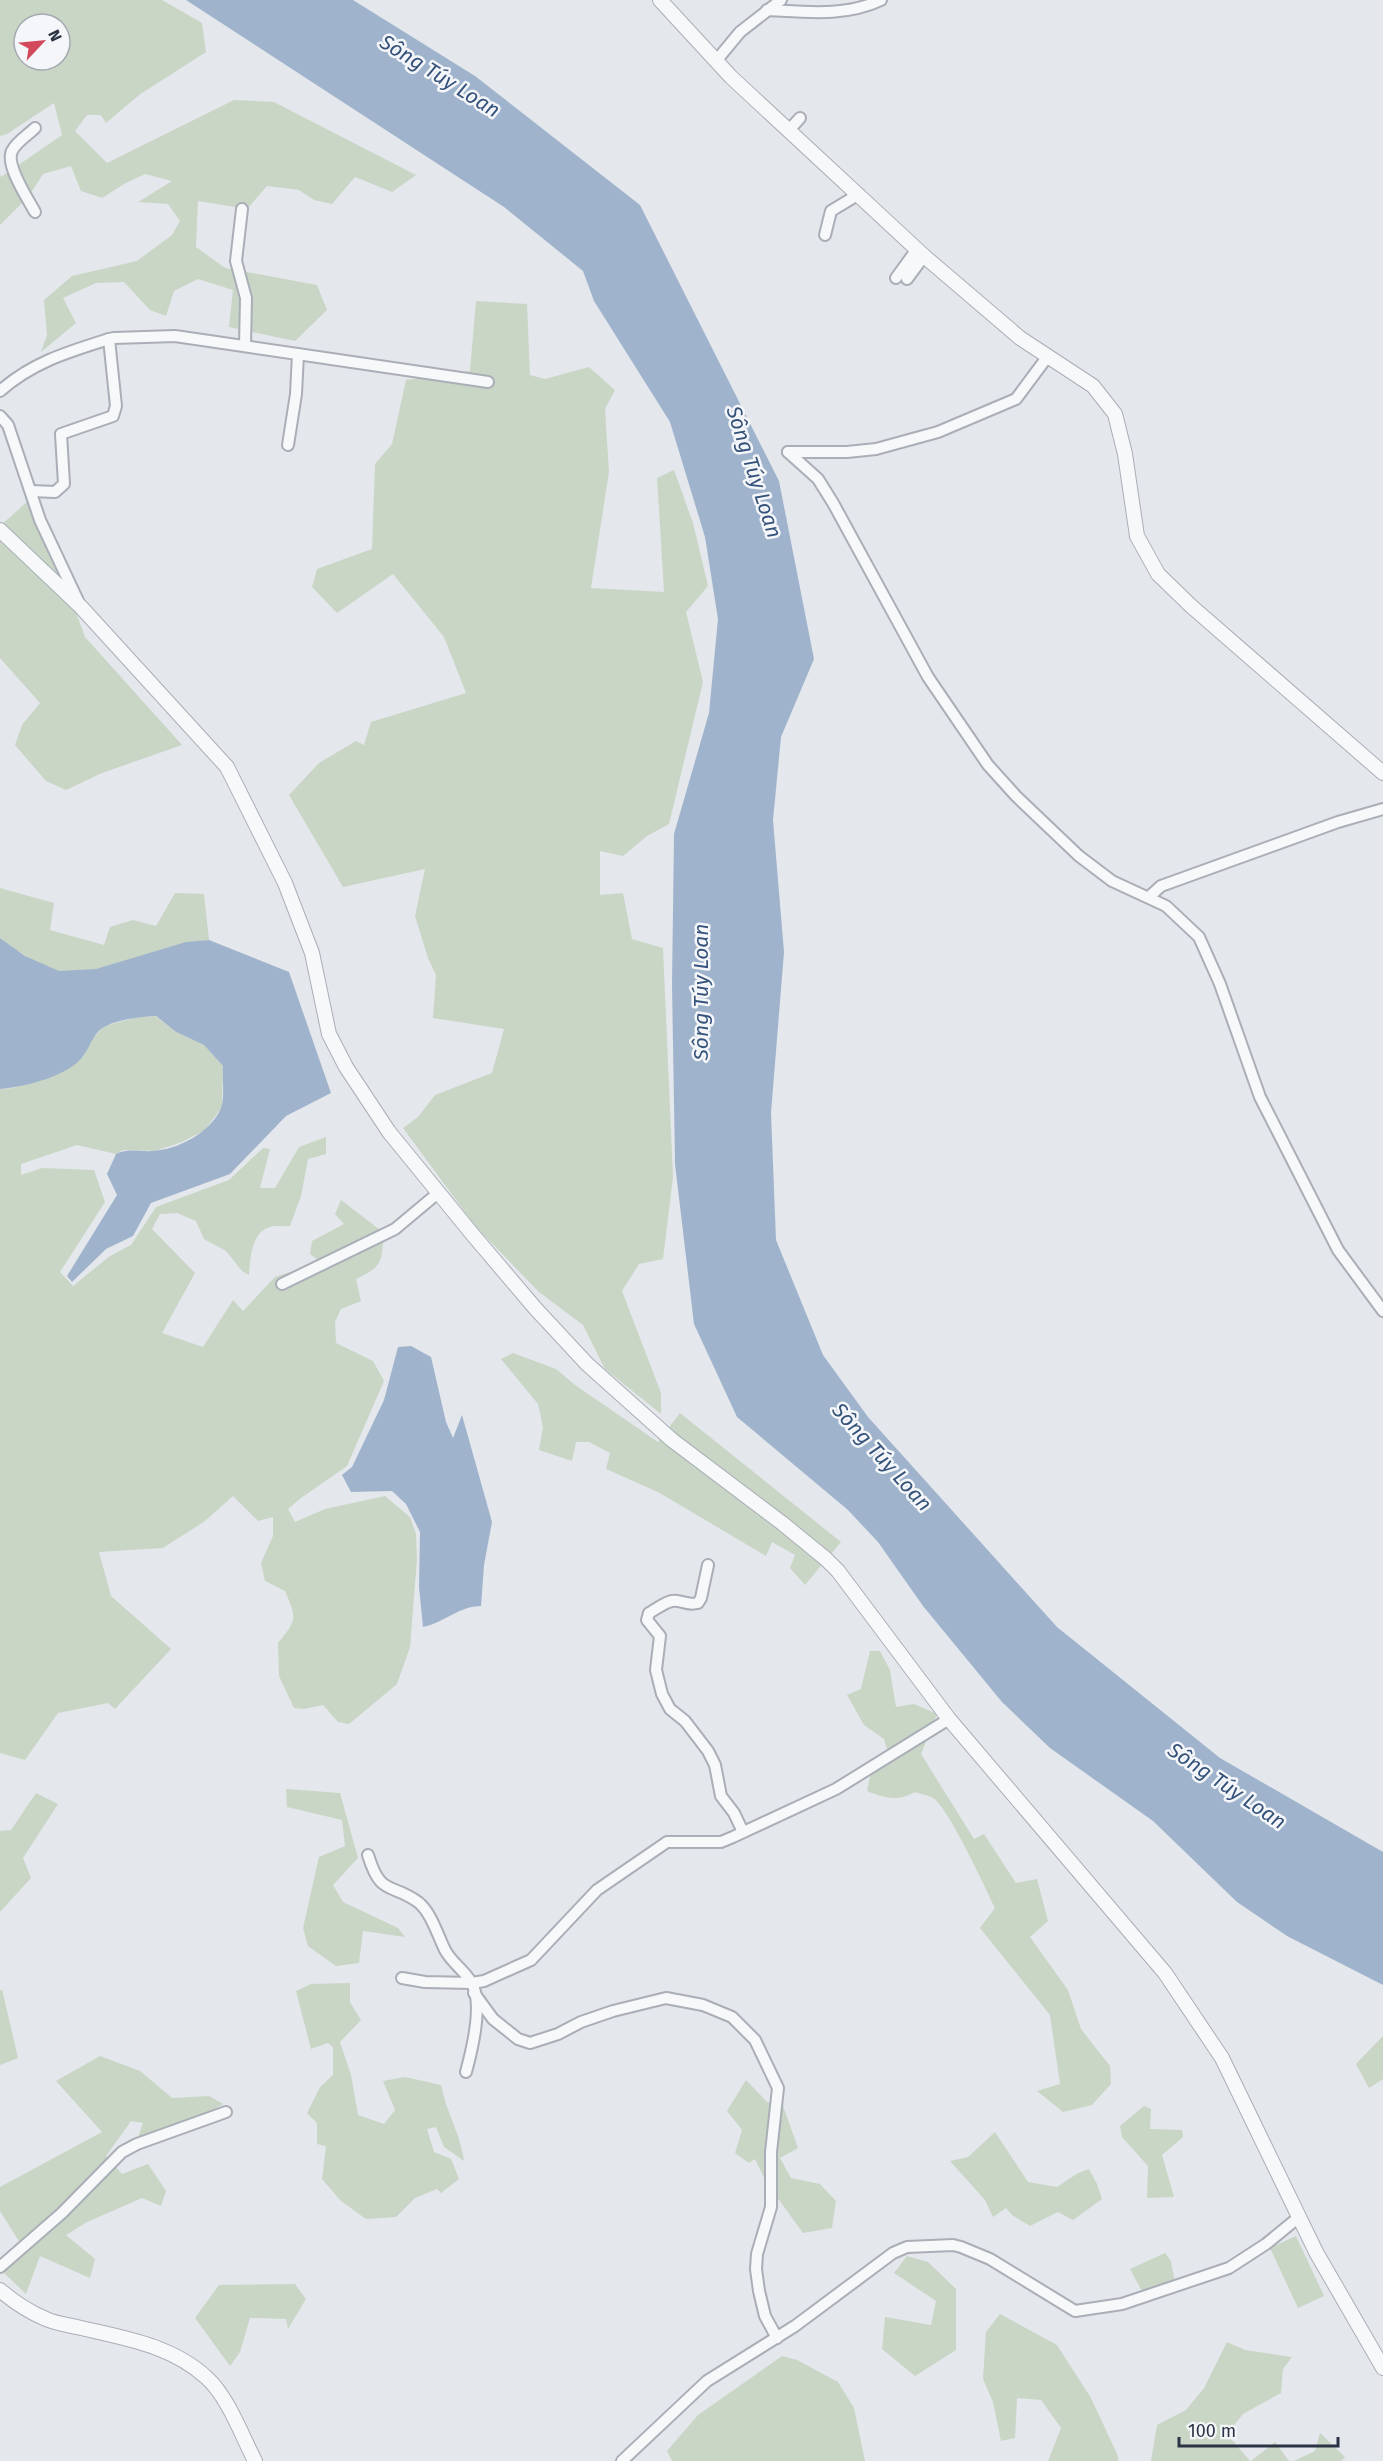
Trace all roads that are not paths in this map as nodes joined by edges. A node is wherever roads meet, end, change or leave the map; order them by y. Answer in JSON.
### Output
{"nodes":[{"id":1,"x":661,"y":0,"type":"edge"},
{"id":2,"x":781,"y":0,"type":"edge"},
{"id":3,"x":881,"y":0,"type":"edge"},
{"id":4,"x":767,"y":10,"type":"junction"},
{"id":5,"x":716,"y":61,"type":"junction"},
{"id":6,"x":800,"y":118,"type":"dead end"},
{"id":7,"x":35,"y":128,"type":"dead end"},
{"id":8,"x":789,"y":130,"type":"junction"},
{"id":9,"x":859,"y":194,"type":"junction"},
{"id":10,"x":243,"y":209,"type":"dead end"},
{"id":11,"x":35,"y":212,"type":"dead end"},
{"id":12,"x":825,"y":234,"type":"dead end"},
{"id":13,"x":920,"y":253,"type":"junction"},
{"id":14,"x":896,"y":278,"type":"dead end"},
{"id":15,"x":907,"y":279,"type":"dead end"},
{"id":16,"x":109,"y":339,"type":"junction"},
{"id":17,"x":245,"y":346,"type":"junction"},
{"id":18,"x":298,"y":354,"type":"junction"},
{"id":19,"x":1048,"y":356,"type":"junction"},
{"id":20,"x":488,"y":382,"type":"dead end"},
{"id":21,"x":0,"y":391,"type":"edge"},
{"id":22,"x":0,"y":416,"type":"edge"},
{"id":23,"x":288,"y":445,"type":"dead end"},
{"id":24,"x":31,"y":491,"type":"junction"},
{"id":25,"x":0,"y":530,"type":"edge"},
{"id":26,"x":81,"y":607,"type":"junction"},
{"id":27,"x":1383,"y":773,"type":"edge"},
{"id":28,"x":1383,"y":809,"type":"edge"},
{"id":29,"x":1149,"y":897,"type":"junction"},
{"id":30,"x":438,"y":1192,"type":"junction"},
{"id":31,"x":282,"y":1284,"type":"dead end"},
{"id":32,"x":1383,"y":1311,"type":"edge"},
{"id":33,"x":708,"y":1565,"type":"dead end"},
{"id":34,"x":948,"y":1719,"type":"junction"},
{"id":35,"x":743,"y":1832,"type":"junction"},
{"id":36,"x":368,"y":1856,"type":"dead end"},
{"id":37,"x":402,"y":1978,"type":"dead end"},
{"id":38,"x":473,"y":1988,"type":"junction"},
{"id":39,"x":466,"y":2072,"type":"dead end"},
{"id":40,"x":226,"y":2112,"type":"dead end"},
{"id":41,"x":1299,"y":2217,"type":"junction"},
{"id":42,"x":0,"y":2267,"type":"edge"},
{"id":43,"x":0,"y":2290,"type":"edge"},
{"id":44,"x":777,"y":2338,"type":"junction"},
{"id":45,"x":1383,"y":2368,"type":"edge"},
{"id":46,"x":255,"y":2461,"type":"edge"},
{"id":47,"x":621,"y":2461,"type":"edge"}],
"edges":[{"from":1,"to":5,"type":"street"},
{"from":2,"to":4,"type":"street"},
{"from":3,"to":4,"type":"street"},
{"from":4,"to":5,"type":"street"},
{"from":5,"to":8,"type":"street"},
{"from":6,"to":8,"type":"street"},
{"from":7,"to":11,"type":"street"},
{"from":8,"to":9,"type":"street"},
{"from":9,"to":12,"type":"street"},
{"from":9,"to":13,"type":"street"},
{"from":10,"to":17,"type":"street"},
{"from":13,"to":14,"type":"street"},
{"from":13,"to":15,"type":"street"},
{"from":13,"to":19,"type":"street"},
{"from":16,"to":17,"type":"street"},
{"from":16,"to":21,"type":"street"},
{"from":16,"to":24,"type":"street"},
{"from":17,"to":18,"type":"street"},
{"from":18,"to":20,"type":"street"},
{"from":18,"to":23,"type":"street"},
{"from":19,"to":27,"type":"street"},
{"from":19,"to":29,"type":"street"},
{"from":22,"to":24,"type":"street"},
{"from":24,"to":26,"type":"street"},
{"from":25,"to":26,"type":"street"},
{"from":26,"to":30,"type":"street"},
{"from":28,"to":29,"type":"street"},
{"from":29,"to":32,"type":"street"},
{"from":30,"to":31,"type":"street"},
{"from":30,"to":34,"type":"street"},
{"from":33,"to":35,"type":"street"},
{"from":34,"to":35,"type":"street"},
{"from":34,"to":41,"type":"street"},
{"from":35,"to":38,"type":"street"},
{"from":36,"to":38,"type":"street"},
{"from":37,"to":38,"type":"street"},
{"from":38,"to":39,"type":"street"},
{"from":38,"to":44,"type":"street"},
{"from":40,"to":42,"type":"street"},
{"from":41,"to":44,"type":"street"},
{"from":41,"to":45,"type":"street"},
{"from":43,"to":46,"type":"street"},
{"from":44,"to":47,"type":"street"}]}
